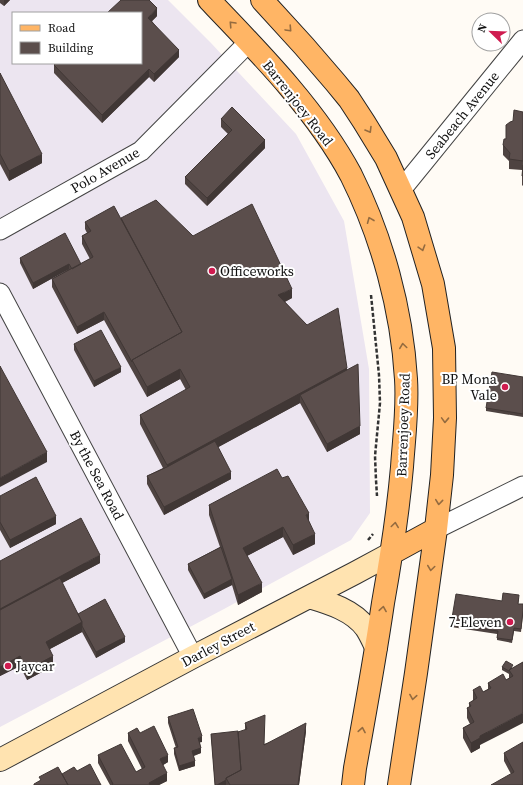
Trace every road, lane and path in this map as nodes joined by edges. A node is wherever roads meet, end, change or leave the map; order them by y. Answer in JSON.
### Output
{"nodes":[{"id":1,"x":209,"y":0,"type":"edge"},
{"id":2,"x":262,"y":0,"type":"edge"},
{"id":3,"x":523,"y":40,"type":"edge"},
{"id":4,"x":249,"y":42,"type":"junction"},
{"id":5,"x":401,"y":190,"type":"junction"},
{"id":6,"x":0,"y":230,"type":"edge"},
{"id":7,"x":371,"y":292,"type":"dead end"},
{"id":8,"x":0,"y":293,"type":"edge"},
{"id":9,"x":523,"y":486,"type":"edge"},
{"id":10,"x":378,"y":502,"type":"dead end"},
{"id":11,"x":436,"y":529,"type":"junction"},
{"id":12,"x":374,"y":532,"type":"dead end"},
{"id":13,"x":368,"y":540,"type":"dead end"},
{"id":14,"x":392,"y":553,"type":"junction"},
{"id":15,"x":309,"y":597,"type":"junction"},
{"id":16,"x":376,"y":647,"type":"junction"},
{"id":17,"x":193,"y":657,"type":"junction"},
{"id":18,"x":0,"y":760,"type":"edge"},
{"id":19,"x":353,"y":785,"type":"edge"},
{"id":20,"x":400,"y":785,"type":"edge"}],
"edges":[{"from":4,"to":1,"type":"main road","name":"Barrenjoey Road","one_way":true},
{"from":2,"to":5,"type":"main road","one_way":true},
{"from":3,"to":5,"type":"street","name":"Seabeach Avenue"},
{"from":4,"to":6,"type":"street","name":"Polo Avenue"},
{"from":14,"to":4,"type":"main road","name":"Barrenjoey Road","one_way":true},
{"from":5,"to":11,"type":"main road","one_way":true},
{"from":7,"to":10,"type":"path"},
{"from":8,"to":17,"type":"street","name":"By the Sea Road"},
{"from":9,"to":11,"type":"street"},
{"from":11,"to":14,"type":"main road","name":"Darley Street"},
{"from":11,"to":20,"type":"main road","one_way":true},
{"from":12,"to":13,"type":"path"},
{"from":14,"to":15,"type":"main road","name":"Darley Street"},
{"from":16,"to":14,"type":"main road","name":"Barrenjoey Road","one_way":true},
{"from":15,"to":16,"type":"main road"},
{"from":15,"to":17,"type":"main road","name":"Darley Street"},
{"from":19,"to":16,"type":"main road","name":"Barrenjoey Road","one_way":true},
{"from":17,"to":18,"type":"main road","name":"Darley Street"}]}
